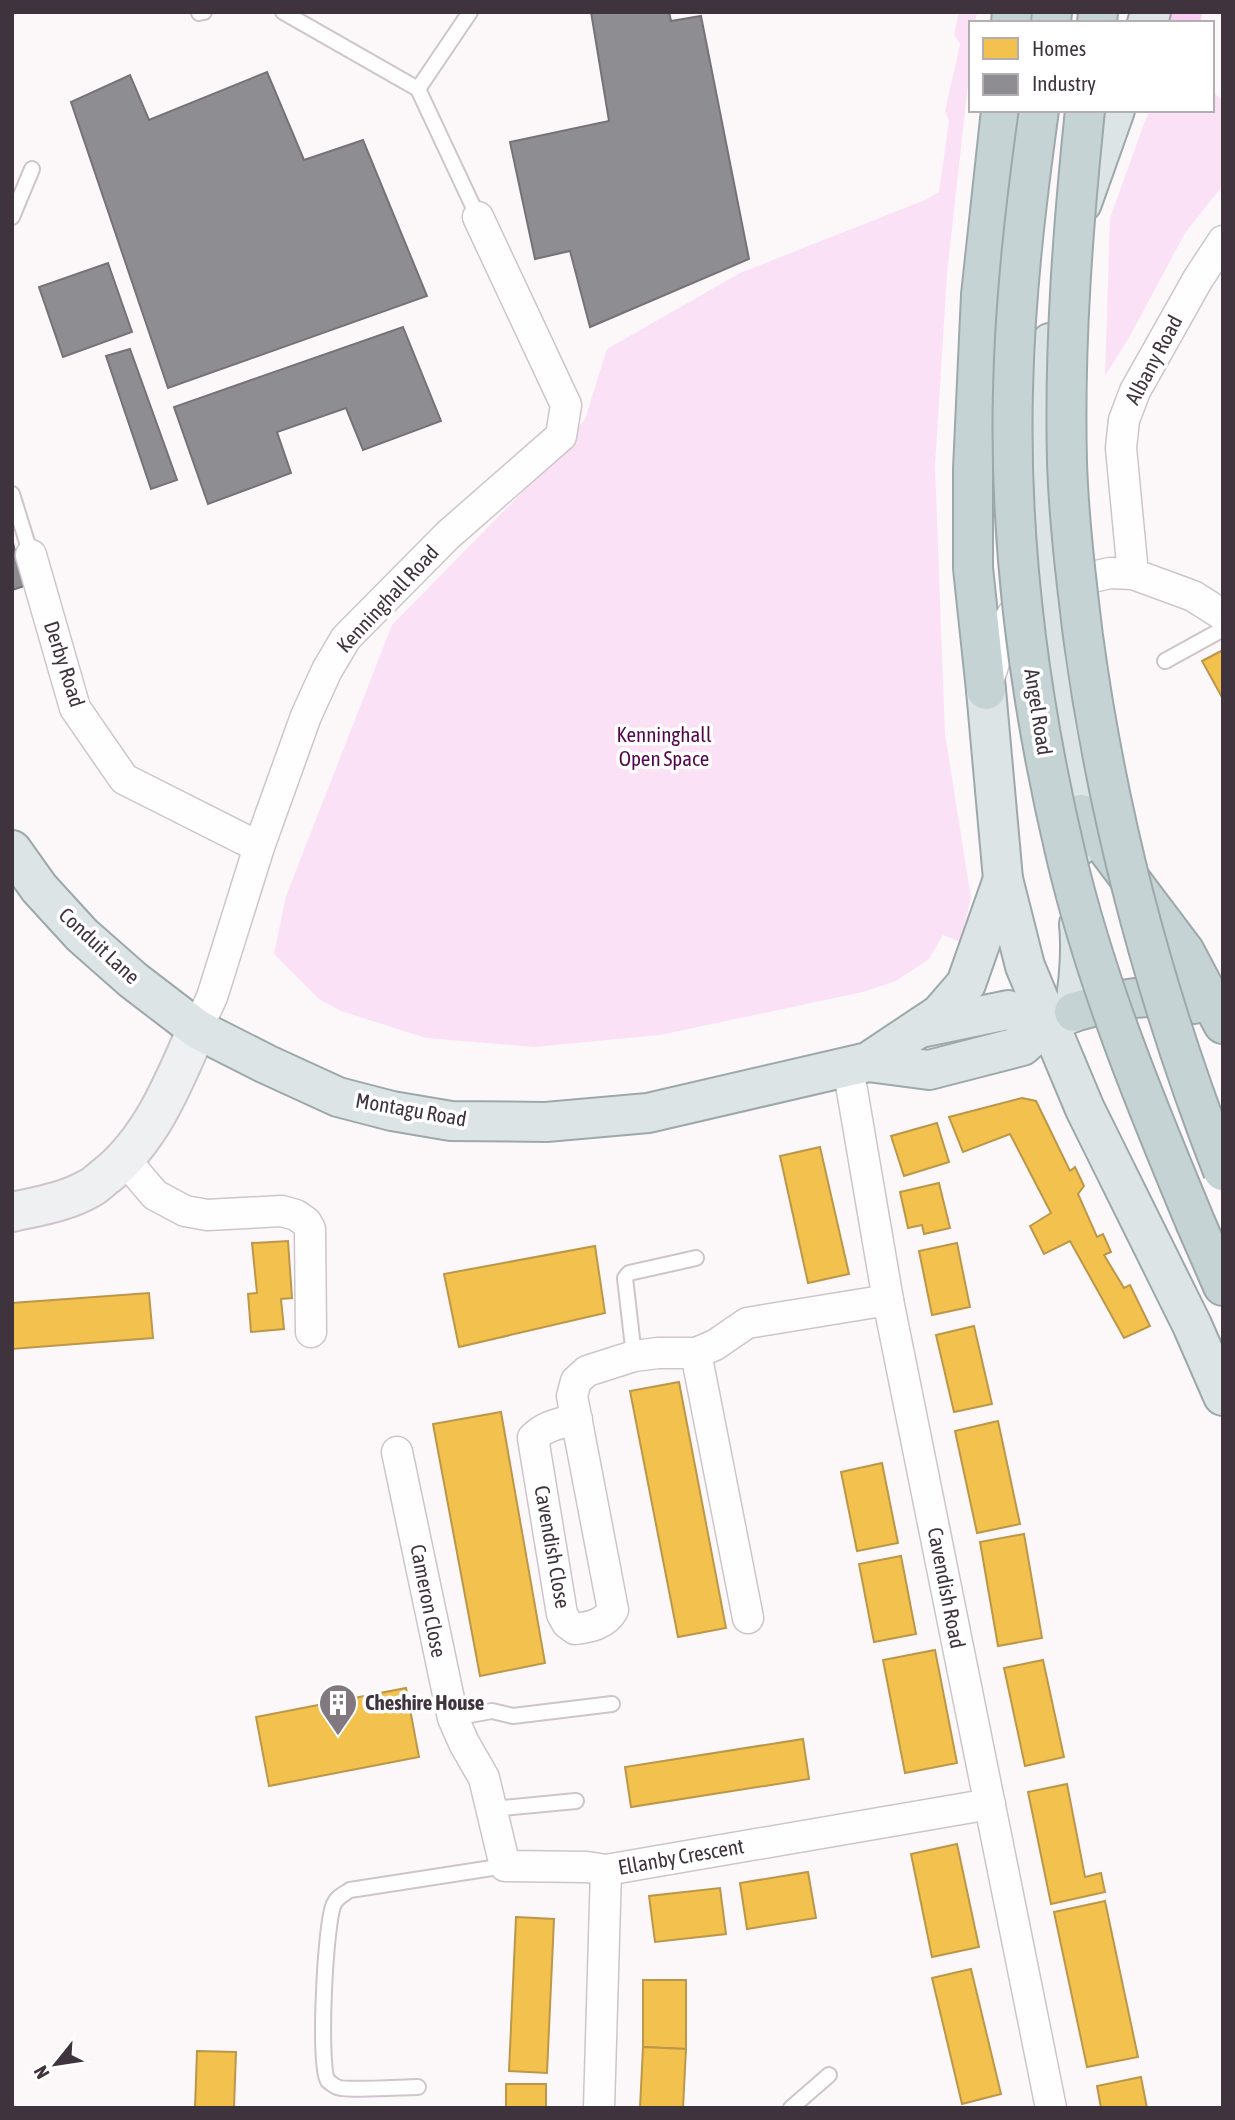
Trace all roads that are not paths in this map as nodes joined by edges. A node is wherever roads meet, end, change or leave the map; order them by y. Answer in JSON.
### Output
{"nodes":[{"id":1,"x":283,"y":12,"type":"edge"},
{"id":2,"x":470,"y":12,"type":"edge"},
{"id":3,"x":418,"y":89,"type":"junction"},
{"id":4,"x":1001,"y":112,"type":"edge"},
{"id":5,"x":1039,"y":112,"type":"edge"},
{"id":6,"x":1085,"y":112,"type":"edge"},
{"id":7,"x":1114,"y":112,"type":"edge"},
{"id":8,"x":32,"y":169,"type":"dead end"},
{"id":9,"x":12,"y":217,"type":"edge"},
{"id":10,"x":478,"y":217,"type":"joint"},
{"id":11,"x":1223,"y":241,"type":"edge"},
{"id":12,"x":12,"y":494,"type":"edge"},
{"id":13,"x":31,"y":555,"type":"joint"},
{"id":14,"x":1133,"y":574,"type":"junction"},
{"id":15,"x":1044,"y":588,"type":"junction"},
{"id":16,"x":1223,"y":615,"type":"edge"},
{"id":17,"x":1223,"y":629,"type":"edge"},
{"id":18,"x":1165,"y":661,"type":"dead end"},
{"id":19,"x":986,"y":690,"type":"junction"},
{"id":20,"x":1081,"y":814,"type":"junction"},
{"id":21,"x":259,"y":847,"type":"junction"},
{"id":22,"x":12,"y":850,"type":"edge"},
{"id":23,"x":1003,"y":879,"type":"junction"},
{"id":24,"x":1061,"y":1017,"type":"junction"},
{"id":25,"x":1219,"y":1018,"type":"edge"},
{"id":26,"x":197,"y":1029,"type":"junction"},
{"id":27,"x":916,"y":1029,"type":"junction"},
{"id":28,"x":858,"y":1065,"type":"junction"},
{"id":29,"x":125,"y":1160,"type":"junction"},
{"id":30,"x":1223,"y":1171,"type":"edge"},
{"id":31,"x":12,"y":1212,"type":"edge"},
{"id":32,"x":695,"y":1258,"type":"dead end"},
{"id":33,"x":1223,"y":1286,"type":"edge"},
{"id":34,"x":888,"y":1300,"type":"junction"},
{"id":35,"x":311,"y":1332,"type":"dead end"},
{"id":36,"x":696,"y":1353,"type":"junction"},
{"id":37,"x":634,"y":1356,"type":"junction"},
{"id":38,"x":1223,"y":1396,"type":"edge"},
{"id":39,"x":577,"y":1419,"type":"junction"},
{"id":40,"x":397,"y":1452,"type":"dead end"},
{"id":41,"x":748,"y":1618,"type":"dead end"},
{"id":42,"x":612,"y":1704,"type":"dead end"},
{"id":43,"x":453,"y":1718,"type":"junction"},
{"id":44,"x":576,"y":1801,"type":"dead end"},
{"id":45,"x":990,"y":1804,"type":"junction"},
{"id":46,"x":492,"y":1809,"type":"junction"},
{"id":47,"x":505,"y":1866,"type":"junction"},
{"id":48,"x":606,"y":1870,"type":"junction"},
{"id":49,"x":829,"y":2075,"type":"dead end"},
{"id":50,"x":418,"y":2087,"type":"dead end"},
{"id":51,"x":599,"y":2108,"type":"edge"},
{"id":52,"x":791,"y":2108,"type":"edge"},
{"id":53,"x":1051,"y":2108,"type":"edge"}],
"edges":[{"from":1,"to":3,"type":"lane"},
{"from":2,"to":3,"type":"lane"},
{"from":3,"to":10,"type":"lane"},
{"from":4,"to":19,"type":"highway"},
{"from":5,"to":33,"type":"highway","name":"Angel Road","bridge":true},
{"from":6,"to":30,"type":"highway","bridge":true},
{"from":7,"to":15,"type":"main road","name":"Angel Road"},
{"from":8,"to":9,"type":"lane"},
{"from":10,"to":21,"type":"street","name":"Kenninghall Road"},
{"from":11,"to":14,"type":"street","name":"Albany Road"},
{"from":12,"to":13,"type":"lane"},
{"from":13,"to":21,"type":"street","name":"Derby Road"},
{"from":14,"to":15,"type":"street"},
{"from":14,"to":16,"type":"street"},
{"from":15,"to":19,"type":"street"},
{"from":15,"to":20,"type":"main road","name":"Angel Road"},
{"from":17,"to":18,"type":"lane"},
{"from":19,"to":23,"type":"main road"},
{"from":20,"to":24,"type":"main road","name":"Angel Road"},
{"from":20,"to":25,"type":"highway"},
{"from":21,"to":26,"type":"street","name":"Kenninghall Road"},
{"from":22,"to":26,"type":"main road","name":"Conduit Lane"},
{"from":23,"to":24,"type":"main road"},
{"from":23,"to":27,"type":"main road"},
{"from":24,"to":25,"type":"highway"},
{"from":24,"to":27,"type":"main road","name":"Montagu Road"},
{"from":24,"to":28,"type":"main road","name":"Montagu Road"},
{"from":24,"to":38,"type":"main road"},
{"from":26,"to":28,"type":"main road","name":"Montagu Road"},
{"from":26,"to":29,"type":"main road"},
{"from":27,"to":28,"type":"main road","name":"Montagu Road"},
{"from":28,"to":34,"type":"street","name":"Cavendish Road"},
{"from":29,"to":31,"type":"main road"},
{"from":29,"to":35,"type":"street"},
{"from":32,"to":37,"type":"lane"},
{"from":34,"to":36,"type":"street","name":"Cavendish Close"},
{"from":34,"to":45,"type":"street","name":"Cavendish Road"},
{"from":36,"to":37,"type":"street","name":"Cavendish Close"},
{"from":36,"to":41,"type":"street"},
{"from":37,"to":39,"type":"street","name":"Cavendish Close"},
{"from":39,"to":39,"type":"street","name":"Cavendish Close"},
{"from":40,"to":43,"type":"street","name":"Cameron Close"},
{"from":42,"to":43,"type":"lane"},
{"from":43,"to":46,"type":"street","name":"Cameron Close"},
{"from":44,"to":46,"type":"lane"},
{"from":45,"to":48,"type":"street","name":"Ellanby Crescent"},
{"from":45,"to":53,"type":"street","name":"Cavendish Road"},
{"from":46,"to":47,"type":"street","name":"Cameron Close"},
{"from":47,"to":48,"type":"street"},
{"from":47,"to":50,"type":"lane"},
{"from":48,"to":51,"type":"street","name":"Ellanby Crescent"},
{"from":49,"to":52,"type":"lane"}]}
